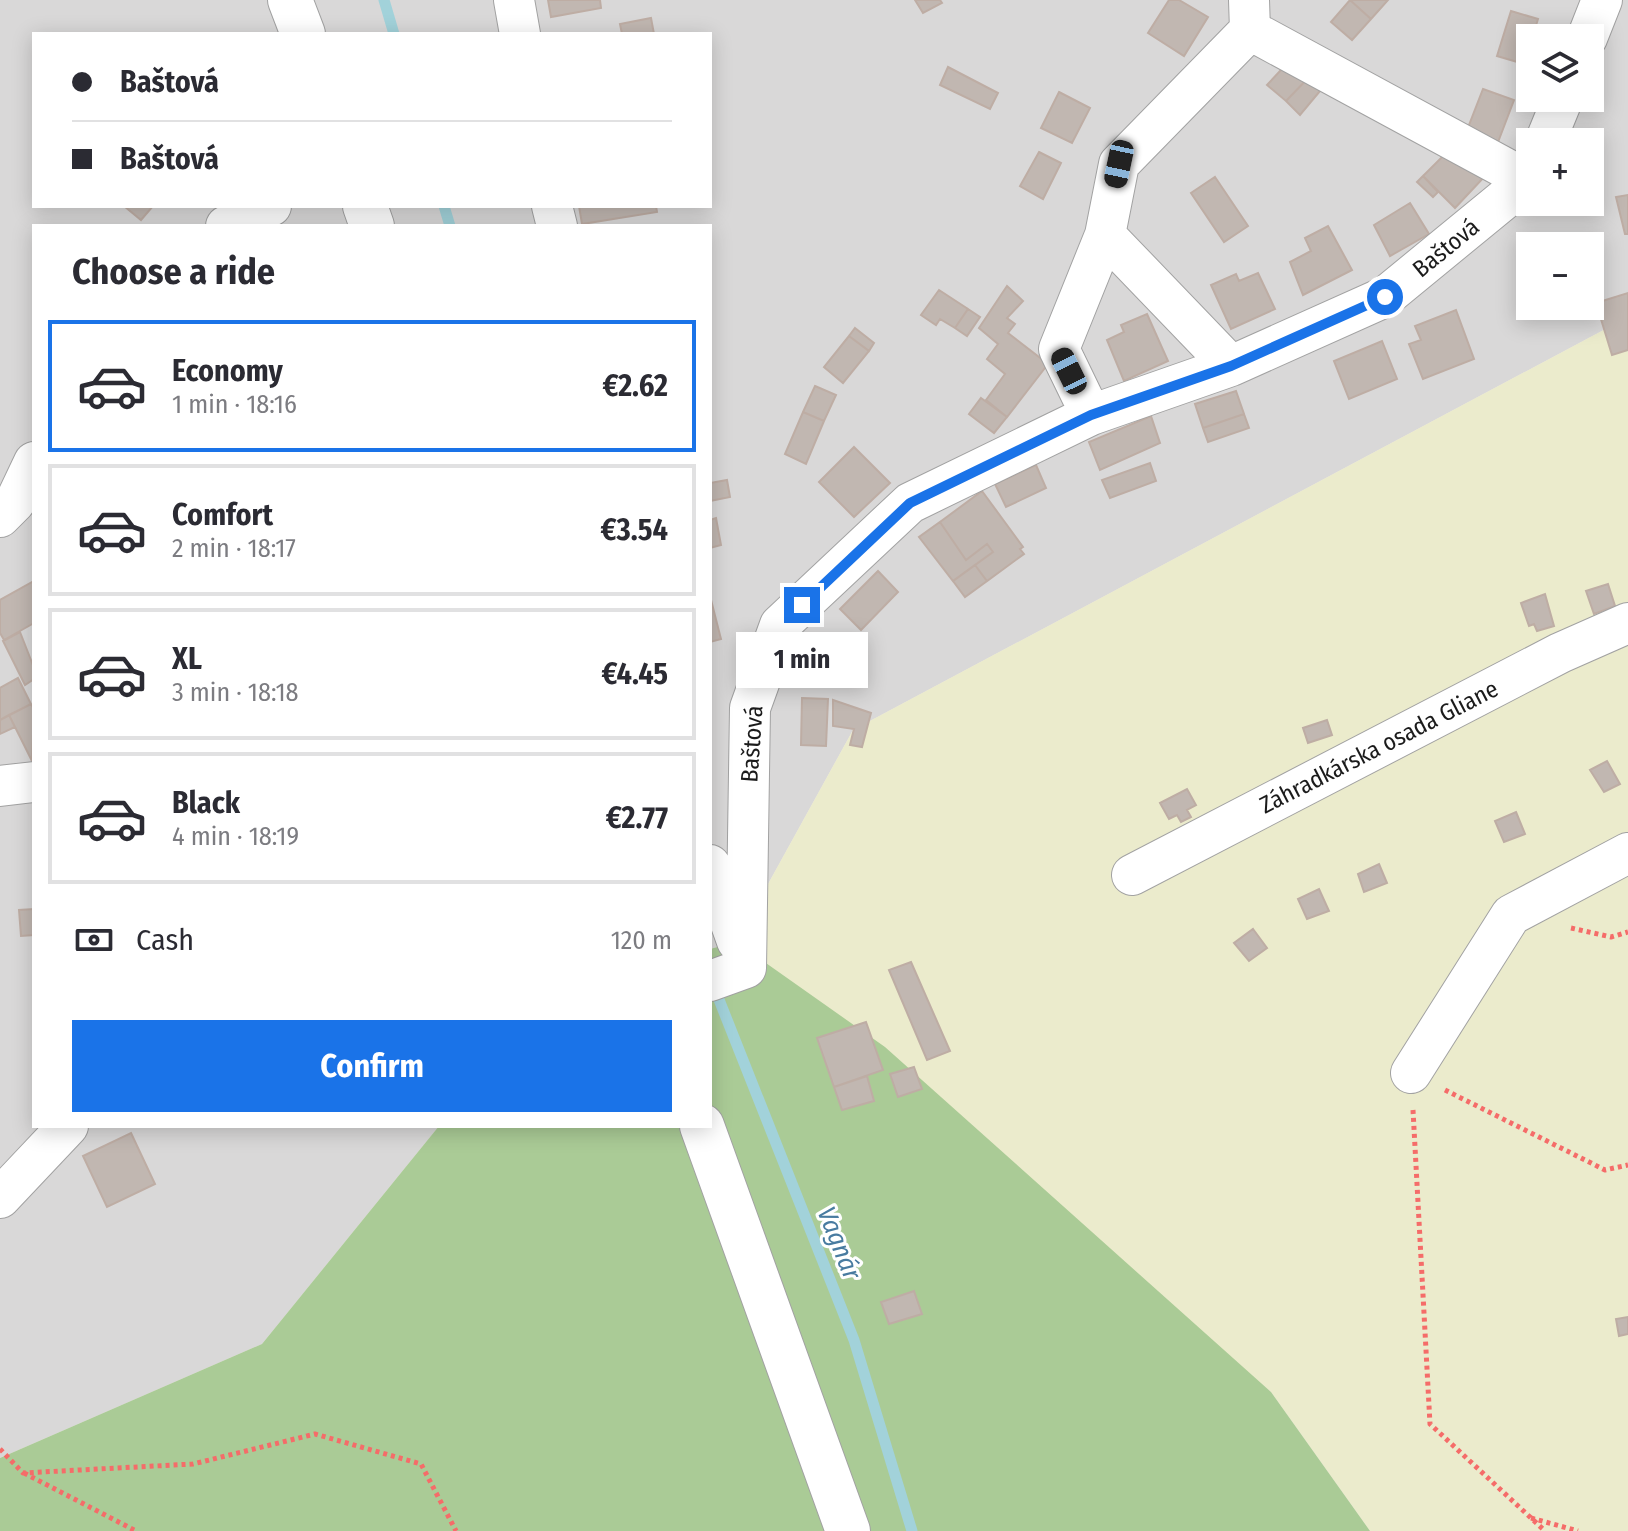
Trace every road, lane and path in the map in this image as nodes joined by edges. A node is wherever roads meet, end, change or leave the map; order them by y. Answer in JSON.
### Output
{"nodes":[{"id":1,"x":290,"y":0,"type":"edge"},
{"id":2,"x":514,"y":0,"type":"edge"},
{"id":3,"x":1602,"y":0,"type":"edge"},
{"id":4,"x":1249,"y":15,"type":"edge"},
{"id":5,"x":1593,"y":24,"type":"edge"},
{"id":6,"x":302,"y":32,"type":"edge"},
{"id":7,"x":520,"y":32,"type":"edge"},
{"id":8,"x":1516,"y":172,"type":"edge"},
{"id":9,"x":1516,"y":191,"type":"edge"},
{"id":10,"x":266,"y":208,"type":"edge"},
{"id":11,"x":230,"y":224,"type":"edge"},
{"id":12,"x":1105,"y":235,"type":"junction"},
{"id":13,"x":1231,"y":366,"type":"junction"},
{"id":14,"x":1091,"y":415,"type":"junction"},
{"id":15,"x":32,"y":466,"type":"edge"},
{"id":16,"x":0,"y":517,"type":"edge"},
{"id":17,"x":1628,"y":623,"type":"edge"},
{"id":18,"x":32,"y":782,"type":"edge"},
{"id":19,"x":0,"y":786,"type":"edge"},
{"id":20,"x":1628,"y":853,"type":"edge"},
{"id":21,"x":1132,"y":875,"type":"dead end"},
{"id":22,"x":712,"y":880,"type":"edge"},
{"id":23,"x":725,"y":976,"type":"edge"},
{"id":24,"x":1411,"y":1073,"type":"junction"},
{"id":25,"x":66,"y":1128,"type":"edge"},
{"id":26,"x":703,"y":1128,"type":"edge"},
{"id":27,"x":1628,"y":1165,"type":"edge"},
{"id":28,"x":0,"y":1198,"type":"edge"},
{"id":29,"x":0,"y":1449,"type":"edge"},
{"id":30,"x":23,"y":1473,"type":"junction"},
{"id":31,"x":1531,"y":1518,"type":"junction"},
{"id":32,"x":136,"y":1531,"type":"edge"},
{"id":33,"x":456,"y":1531,"type":"edge"},
{"id":34,"x":848,"y":1531,"type":"edge"},
{"id":35,"x":1545,"y":1531,"type":"edge"},
{"id":36,"x":1578,"y":1531,"type":"edge"}],
"edges":[{"from":1,"to":6,"type":"street"},
{"from":2,"to":7,"type":"street"},
{"from":3,"to":5,"type":"street"},
{"from":4,"to":8,"type":"street","name":"Baštová"},
{"from":4,"to":12,"type":"street","name":"Baštová"},
{"from":9,"to":13,"type":"street","name":"Baštová"},
{"from":10,"to":11,"type":"street"},
{"from":12,"to":13,"type":"street"},
{"from":12,"to":14,"type":"street","name":"Baštová"},
{"from":13,"to":14,"type":"street","name":"Baštová"},
{"from":14,"to":23,"type":"street","name":"Baštová"},
{"from":15,"to":16,"type":"street"},
{"from":17,"to":21,"type":"street","name":"Záhradkárska osada Gliane"},
{"from":18,"to":19,"type":"street"},
{"from":20,"to":24,"type":"street"},
{"from":22,"to":23,"type":"street"},
{"from":24,"to":27,"type":"path"},
{"from":24,"to":31,"type":"path"},
{"from":25,"to":28,"type":"street"},
{"from":26,"to":34,"type":"street"},
{"from":29,"to":30,"type":"path"},
{"from":30,"to":32,"type":"path"},
{"from":30,"to":33,"type":"path"},
{"from":31,"to":35,"type":"path"},
{"from":31,"to":36,"type":"path"}]}
